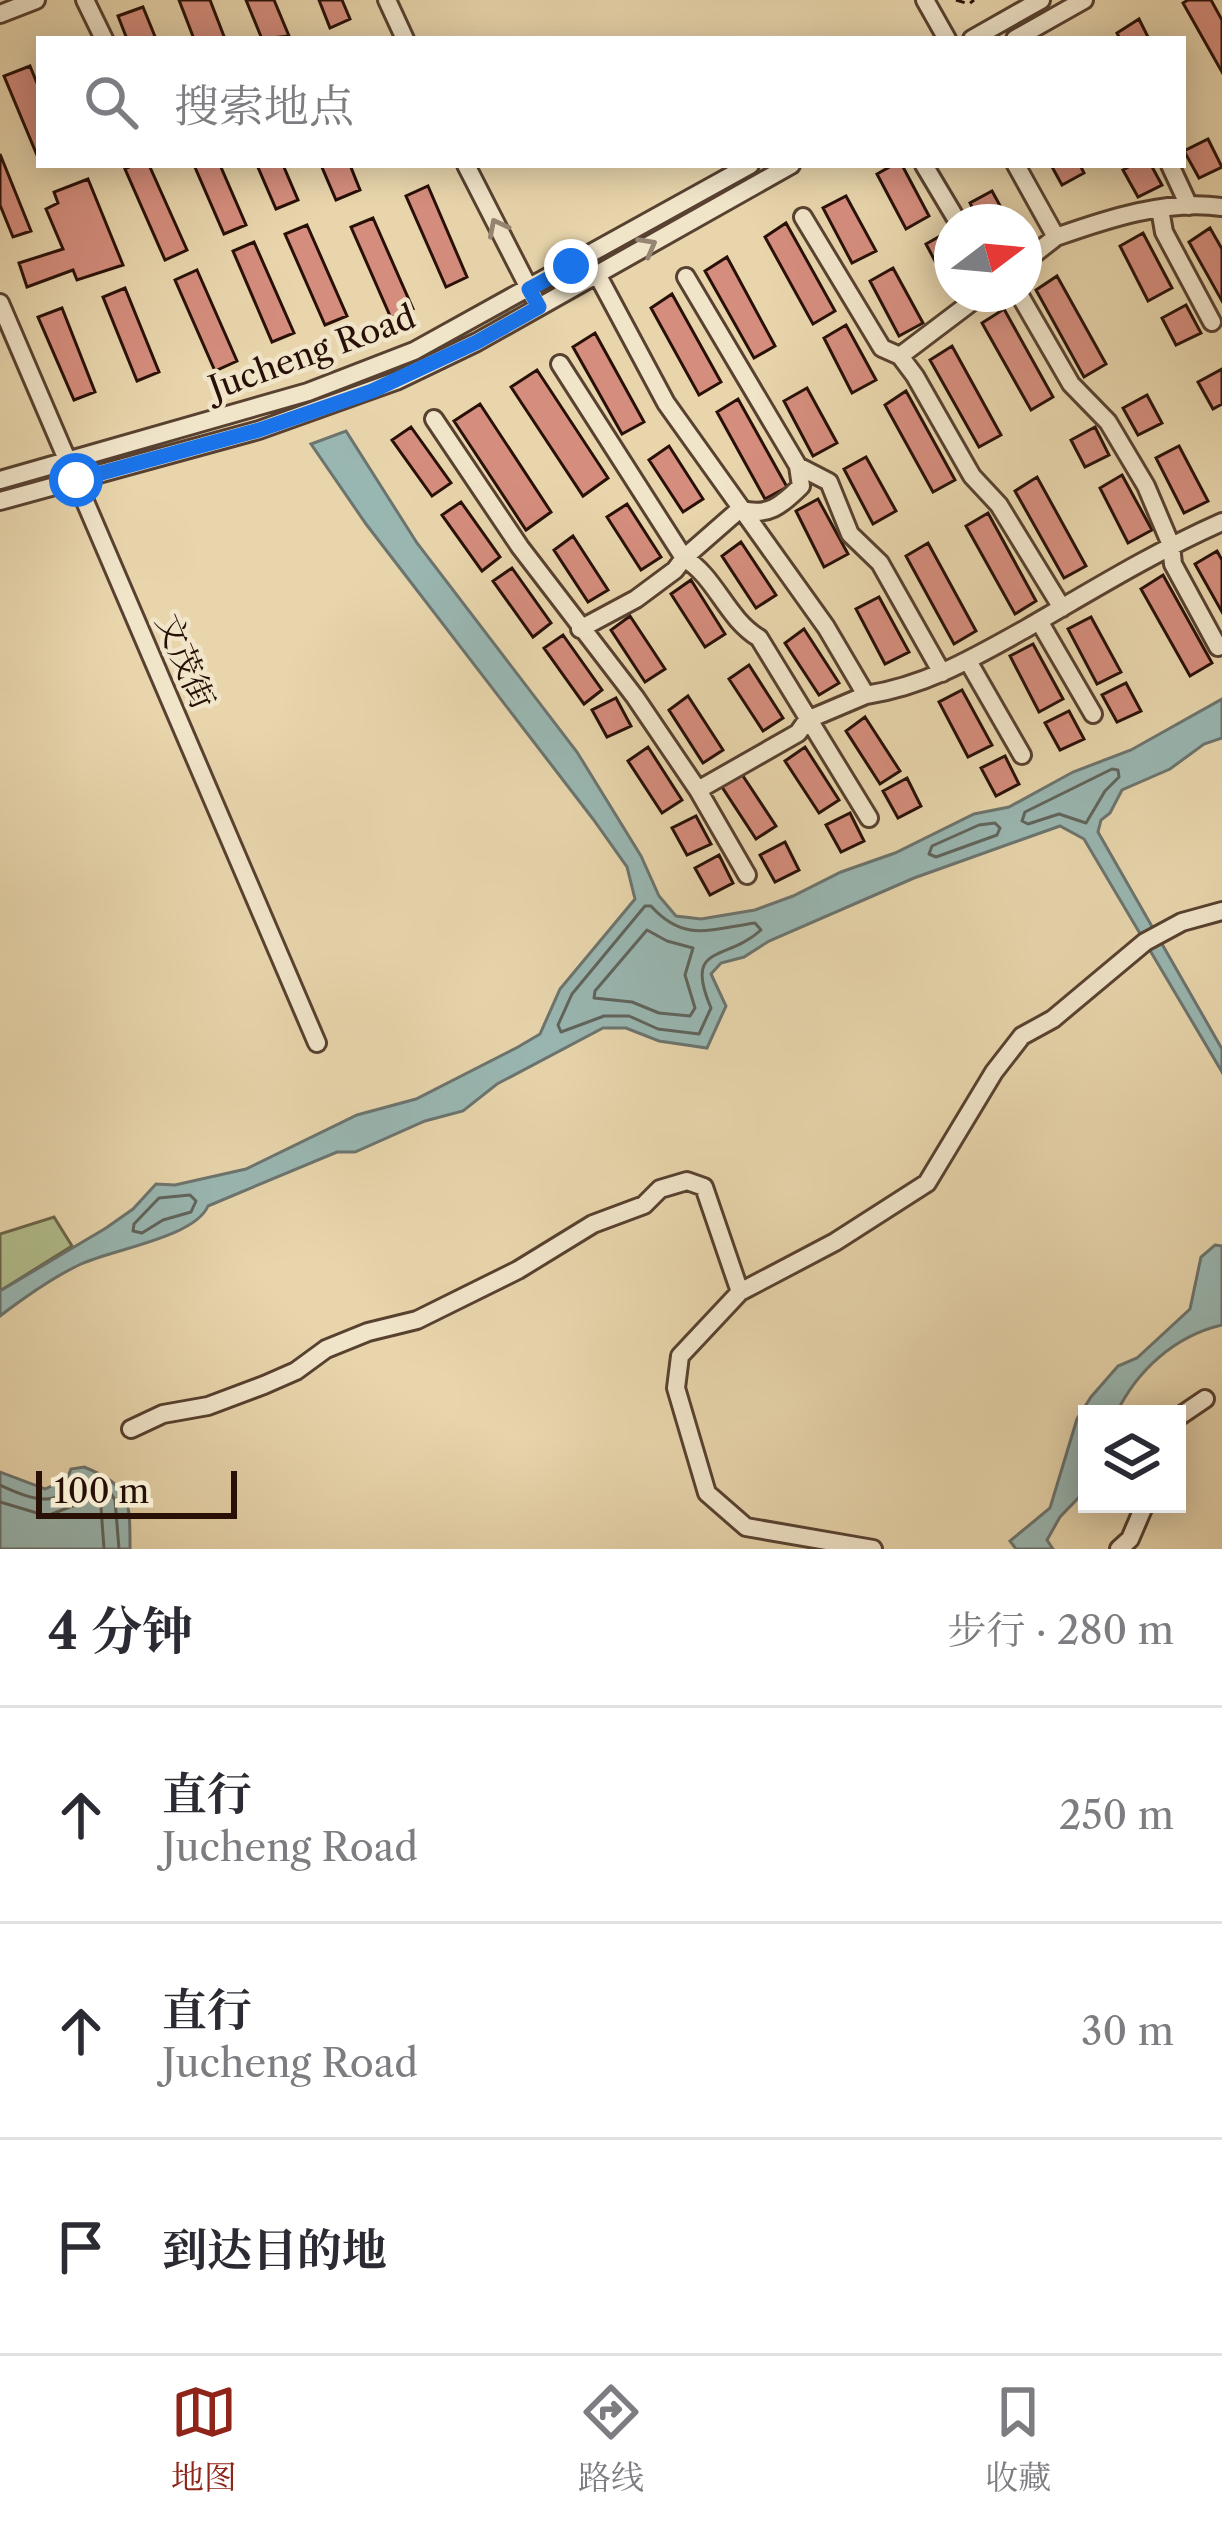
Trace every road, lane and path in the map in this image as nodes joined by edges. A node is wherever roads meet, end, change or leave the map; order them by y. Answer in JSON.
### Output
{"nodes":[{"id":1,"x":36,"y":0,"type":"edge"},
{"id":2,"x":85,"y":0,"type":"edge"},
{"id":3,"x":387,"y":0,"type":"edge"},
{"id":4,"x":925,"y":0,"type":"edge"},
{"id":5,"x":956,"y":0,"type":"edge"},
{"id":6,"x":974,"y":0,"type":"edge"},
{"id":7,"x":1041,"y":0,"type":"edge"},
{"id":8,"x":1084,"y":0,"type":"edge"},
{"id":9,"x":0,"y":14,"type":"edge"},
{"id":10,"x":103,"y":36,"type":"edge"},
{"id":11,"x":404,"y":36,"type":"edge"},
{"id":12,"x":945,"y":36,"type":"edge"},
{"id":13,"x":977,"y":36,"type":"edge"},
{"id":14,"x":1021,"y":36,"type":"edge"},
{"id":15,"x":468,"y":168,"type":"edge"},
{"id":16,"x":745,"y":168,"type":"edge"},
{"id":17,"x":786,"y":168,"type":"edge"},
{"id":18,"x":926,"y":168,"type":"edge"},
{"id":19,"x":1018,"y":168,"type":"edge"},
{"id":20,"x":1171,"y":168,"type":"edge"},
{"id":21,"x":947,"y":204,"type":"edge"},
{"id":22,"x":1189,"y":206,"type":"junction"},
{"id":23,"x":1222,"y":207,"type":"edge"},
{"id":24,"x":1160,"y":209,"type":"junction"},
{"id":25,"x":803,"y":217,"type":"dead end"},
{"id":26,"x":1055,"y":238,"type":"junction"},
{"id":27,"x":1042,"y":248,"type":"edge"},
{"id":28,"x":597,"y":274,"type":"junction"},
{"id":29,"x":686,"y":277,"type":"dead end"},
{"id":30,"x":529,"y":289,"type":"junction"},
{"id":31,"x":0,"y":303,"type":"edge"},
{"id":32,"x":539,"y":307,"type":"junction"},
{"id":33,"x":958,"y":312,"type":"edge"},
{"id":34,"x":1029,"y":312,"type":"edge"},
{"id":35,"x":1212,"y":322,"type":"dead end"},
{"id":36,"x":900,"y":356,"type":"junction"},
{"id":37,"x":560,"y":364,"type":"dead end"},
{"id":38,"x":434,"y":419,"type":"dead end"},
{"id":39,"x":68,"y":461,"type":"junction"},
{"id":40,"x":798,"y":466,"type":"junction"},
{"id":41,"x":0,"y":480,"type":"edge"},
{"id":42,"x":76,"y":480,"type":"junction"},
{"id":43,"x":0,"y":501,"type":"edge"},
{"id":44,"x":740,"y":509,"type":"junction"},
{"id":45,"x":1222,"y":522,"type":"edge"},
{"id":46,"x":1171,"y":545,"type":"junction"},
{"id":47,"x":684,"y":557,"type":"junction"},
{"id":48,"x":1062,"y":608,"type":"junction"},
{"id":49,"x":1039,"y":621,"type":"junction"},
{"id":50,"x":580,"y":629,"type":"junction"},
{"id":51,"x":1218,"y":646,"type":"dead end"},
{"id":52,"x":968,"y":661,"type":"junction"},
{"id":53,"x":942,"y":673,"type":"junction"},
{"id":54,"x":866,"y":694,"type":"junction"},
{"id":55,"x":1094,"y":714,"type":"dead end"},
{"id":56,"x":807,"y":719,"type":"junction"},
{"id":57,"x":1022,"y":755,"type":"dead end"},
{"id":58,"x":698,"y":790,"type":"junction"},
{"id":59,"x":869,"y":818,"type":"dead end"},
{"id":60,"x":748,"y":875,"type":"dead end"},
{"id":61,"x":1222,"y":911,"type":"edge"},
{"id":62,"x":317,"y":1043,"type":"dead end"},
{"id":63,"x":740,"y":1292,"type":"junction"},
{"id":64,"x":1205,"y":1399,"type":"dead end"},
{"id":65,"x":1186,"y":1412,"type":"edge"},
{"id":66,"x":131,"y":1429,"type":"dead end"},
{"id":67,"x":1141,"y":1513,"type":"edge"},
{"id":68,"x":873,"y":1549,"type":"edge"},
{"id":69,"x":1119,"y":1549,"type":"edge"}],
"edges":[{"from":1,"to":9,"type":"street"},
{"from":2,"to":10,"type":"street"},
{"from":3,"to":11,"type":"street"},
{"from":4,"to":12,"type":"street"},
{"from":5,"to":6,"type":"path"},
{"from":7,"to":13,"type":"street"},
{"from":8,"to":14,"type":"street"},
{"from":30,"to":15,"type":"street","one_way":true},
{"from":16,"to":30,"type":"street","name":"Jucheng Road"},
{"from":28,"to":17,"type":"street","name":"Jucheng Road","one_way":true},
{"from":18,"to":21,"type":"street"},
{"from":19,"to":26,"type":"street"},
{"from":20,"to":22,"type":"street"},
{"from":22,"to":23,"type":"street"},
{"from":22,"to":24,"type":"street"},
{"from":24,"to":26,"type":"street"},
{"from":24,"to":35,"type":"street"},
{"from":25,"to":36,"type":"street"},
{"from":26,"to":27,"type":"street"},
{"from":28,"to":32,"type":"street","name":"Jucheng Road"},
{"from":28,"to":44,"type":"street"},
{"from":29,"to":40,"type":"street"},
{"from":30,"to":32,"type":"street"},
{"from":30,"to":39,"type":"street","name":"Jucheng Road"},
{"from":31,"to":39,"type":"street","name":"文茂街"},
{"from":32,"to":42,"type":"street","name":"Jucheng Road"},
{"from":33,"to":36,"type":"street"},
{"from":34,"to":46,"type":"street"},
{"from":36,"to":48,"type":"street"},
{"from":37,"to":47,"type":"street"},
{"from":38,"to":50,"type":"street"},
{"from":39,"to":41,"type":"street","name":"Jucheng Road"},
{"from":39,"to":42,"type":"street","name":"文茂街"},
{"from":40,"to":44,"type":"street"},
{"from":40,"to":53,"type":"street"},
{"from":42,"to":43,"type":"street","name":"Jucheng Road"},
{"from":42,"to":62,"type":"street","name":"文茂街"},
{"from":44,"to":47,"type":"street"},
{"from":44,"to":54,"type":"street"},
{"from":45,"to":46,"type":"street"},
{"from":46,"to":48,"type":"street"},
{"from":46,"to":51,"type":"street"},
{"from":47,"to":50,"type":"street"},
{"from":47,"to":56,"type":"street"},
{"from":48,"to":49,"type":"street"},
{"from":49,"to":52,"type":"street"},
{"from":49,"to":55,"type":"street"},
{"from":50,"to":58,"type":"street"},
{"from":52,"to":53,"type":"street"},
{"from":52,"to":57,"type":"street"},
{"from":53,"to":54,"type":"street"},
{"from":54,"to":56,"type":"street"},
{"from":56,"to":58,"type":"street"},
{"from":56,"to":59,"type":"street"},
{"from":58,"to":60,"type":"street"},
{"from":61,"to":63,"type":"street"},
{"from":63,"to":66,"type":"street"},
{"from":63,"to":68,"type":"street"},
{"from":64,"to":65,"type":"street"},
{"from":67,"to":69,"type":"street"}]}
